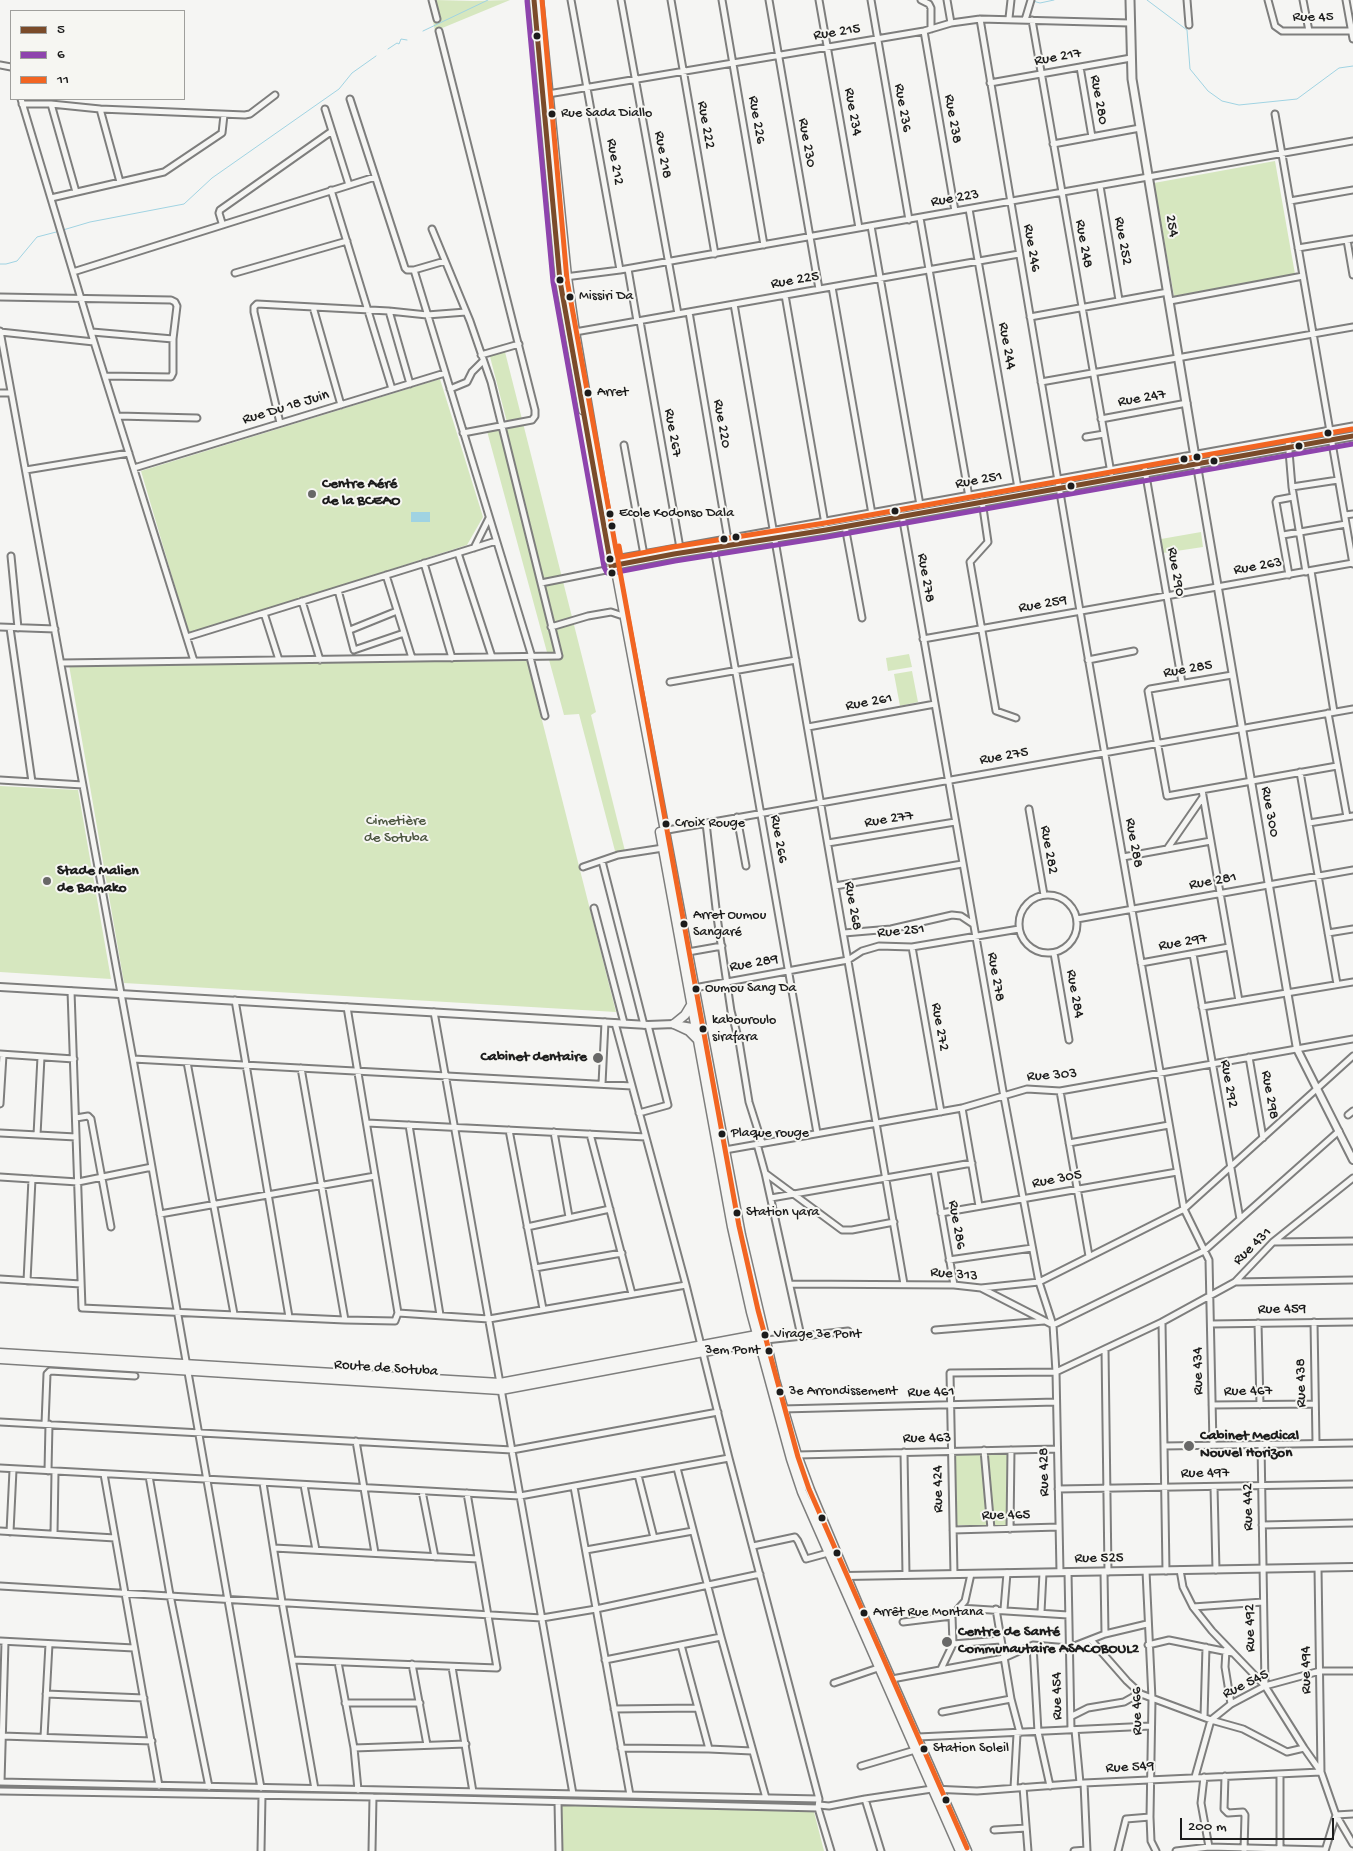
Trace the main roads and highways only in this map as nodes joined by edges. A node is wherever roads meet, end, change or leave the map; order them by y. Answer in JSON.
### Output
{"nodes":[{"id":1,"x":534,"y":0,"type":"edge"},
{"id":2,"x":539,"y":0,"type":"edge"},
{"id":3,"x":1130,"y":0,"type":"edge"},
{"id":4,"x":546,"y":94,"type":"junction"},
{"id":5,"x":563,"y":277,"type":"junction"},
{"id":6,"x":1353,"y":427,"type":"edge"},
{"id":7,"x":1353,"y":436,"type":"edge"},
{"id":8,"x":1288,"y":443,"type":"junction"},
{"id":9,"x":1196,"y":460,"type":"junction"},
{"id":10,"x":1058,"y":485,"type":"junction"},
{"id":11,"x":825,"y":527,"type":"junction"},
{"id":12,"x":775,"y":535,"type":"junction"},
{"id":13,"x":612,"y":565,"type":"junction"},
{"id":14,"x":662,"y":830,"type":"junction"},
{"id":15,"x":691,"y":1005,"type":"junction"},
{"id":16,"x":699,"y":1028,"type":"junction"},
{"id":17,"x":698,"y":1040,"type":"junction"},
{"id":18,"x":762,"y":1338,"type":"junction"},
{"id":19,"x":0,"y":1353,"type":"edge"},
{"id":20,"x":0,"y":1360,"type":"edge"},
{"id":21,"x":188,"y":1367,"type":"junction"},
{"id":22,"x":781,"y":1409,"type":"junction"},
{"id":23,"x":843,"y":1577,"type":"junction"},
{"id":24,"x":936,"y":1789,"type":"junction"},
{"id":25,"x":960,"y":1851,"type":"edge"},
{"id":26,"x":967,"y":1851,"type":"edge"}],
"edges":[{"from":1,"to":4,"type":"main road"},
{"from":2,"to":4,"type":"main road"},
{"from":3,"to":9,"type":"main road","name":"254"},
{"from":4,"to":5,"type":"main road"},
{"from":5,"to":13,"type":"main road"},
{"from":5,"to":13,"type":"main road"},
{"from":6,"to":8,"type":"main road","name":"Rue 251"},
{"from":7,"to":8,"type":"main road","name":"Rue 251"},
{"from":8,"to":9,"type":"main road","name":"Rue 251"},
{"from":9,"to":10,"type":"main road","name":"Rue 251"},
{"from":10,"to":11,"type":"main road","name":"Rue 251"},
{"from":10,"to":11,"type":"main road","name":"Rue 251"},
{"from":11,"to":12,"type":"main road","name":"Rue 251"},
{"from":12,"to":13,"type":"main road","name":"Rue 251"},
{"from":12,"to":13,"type":"main road","name":"Rue 251"},
{"from":13,"to":14,"type":"main road"},
{"from":13,"to":14,"type":"main road"},
{"from":14,"to":15,"type":"main road"},
{"from":14,"to":16,"type":"main road"},
{"from":15,"to":16,"type":"main road"},
{"from":15,"to":17,"type":"main road"},
{"from":16,"to":17,"type":"main road"},
{"from":16,"to":18,"type":"main road"},
{"from":17,"to":18,"type":"main road"},
{"from":18,"to":21,"type":"main road","name":"Route de Sotuba"},
{"from":18,"to":22,"type":"main road"},
{"from":19,"to":21,"type":"main road","name":"Route de Sotuba"},
{"from":20,"to":21,"type":"main road","name":"Route de Sotuba"},
{"from":22,"to":23,"type":"main road"},
{"from":22,"to":23,"type":"main road"},
{"from":23,"to":24,"type":"main road"},
{"from":23,"to":24,"type":"main road"},
{"from":24,"to":25,"type":"main road"},
{"from":24,"to":26,"type":"main road"}]}
